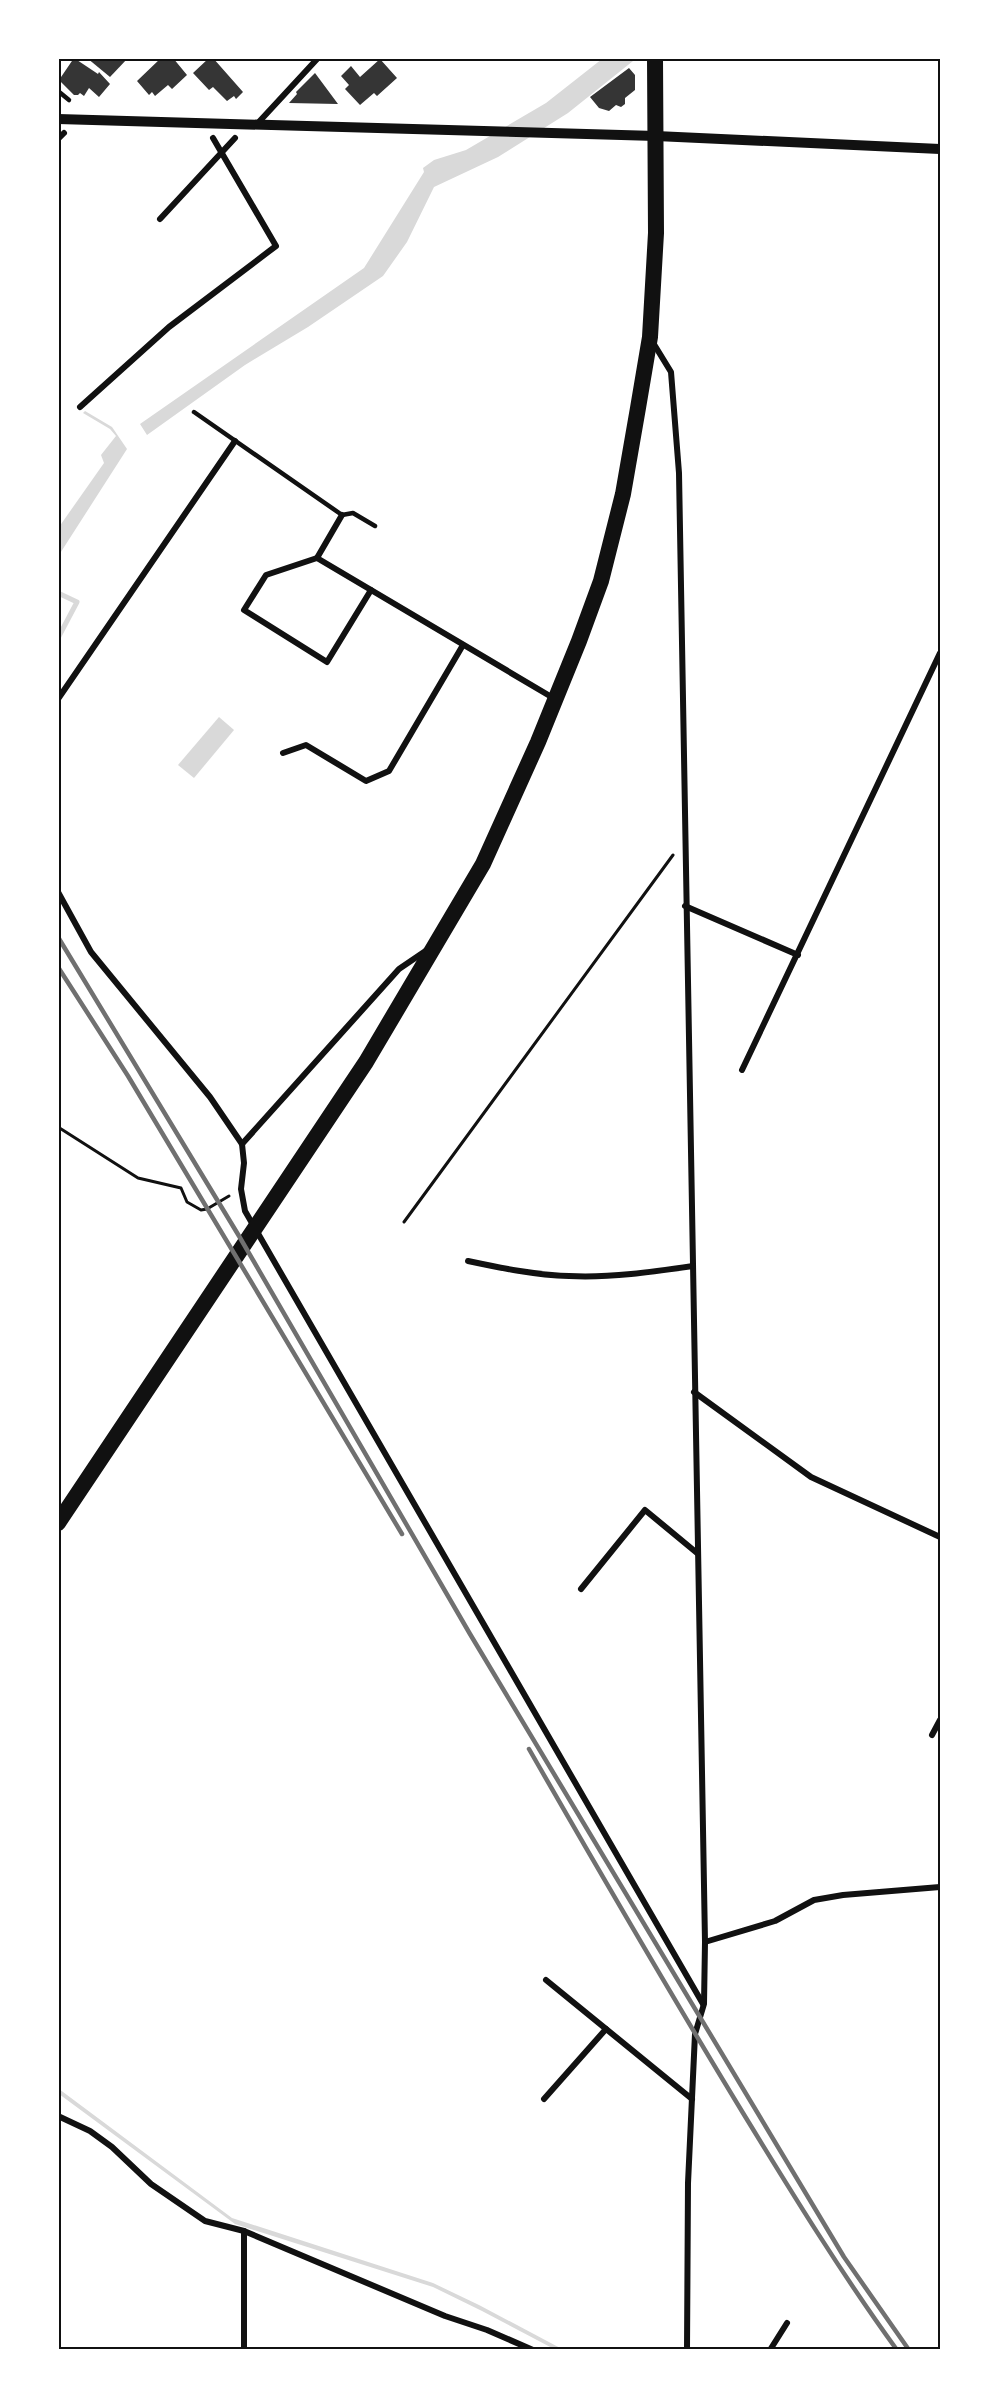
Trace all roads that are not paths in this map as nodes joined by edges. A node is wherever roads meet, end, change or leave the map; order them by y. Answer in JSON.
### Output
{"nodes":[{"id":1,"x":318,"y":58,"type":"edge"},
{"id":2,"x":655,"y":58,"type":"edge"},
{"id":3,"x":58,"y":92,"type":"edge"},
{"id":4,"x":69,"y":100,"type":"dead end"},
{"id":5,"x":58,"y":118,"type":"edge"},
{"id":6,"x":256,"y":125,"type":"junction"},
{"id":7,"x":64,"y":133,"type":"dead end"},
{"id":8,"x":656,"y":136,"type":"junction"},
{"id":9,"x":213,"y":138,"type":"dead end"},
{"id":10,"x":235,"y":138,"type":"dead end"},
{"id":11,"x":58,"y":139,"type":"edge"},
{"id":12,"x":940,"y":149,"type":"edge"},
{"id":13,"x":221,"y":152,"type":"junction"},
{"id":14,"x":160,"y":219,"type":"dead end"},
{"id":15,"x":650,"y":338,"type":"junction"},
{"id":16,"x":80,"y":407,"type":"dead end"},
{"id":17,"x":194,"y":412,"type":"dead end"},
{"id":18,"x":235,"y":441,"type":"junction"},
{"id":19,"x":342,"y":515,"type":"junction"},
{"id":20,"x":375,"y":526,"type":"dead end"},
{"id":21,"x":317,"y":558,"type":"junction"},
{"id":22,"x":371,"y":590,"type":"junction"},
{"id":23,"x":463,"y":645,"type":"junction"},
{"id":24,"x":940,"y":653,"type":"edge"},
{"id":25,"x":58,"y":699,"type":"edge"},
{"id":26,"x":556,"y":699,"type":"junction"},
{"id":27,"x":283,"y":753,"type":"dead end"},
{"id":28,"x":58,"y":892,"type":"edge"},
{"id":29,"x":685,"y":906,"type":"junction"},
{"id":30,"x":437,"y":943,"type":"junction"},
{"id":31,"x":798,"y":955,"type":"junction"},
{"id":32,"x":742,"y":1070,"type":"dead end"},
{"id":33,"x":242,"y":1144,"type":"junction"},
{"id":34,"x":468,"y":1261,"type":"dead end"},
{"id":35,"x":693,"y":1266,"type":"junction"},
{"id":36,"x":694,"y":1392,"type":"junction"},
{"id":37,"x":58,"y":1523,"type":"edge"},
{"id":38,"x":940,"y":1537,"type":"edge"},
{"id":39,"x":697,"y":1553,"type":"junction"},
{"id":40,"x":581,"y":1588,"type":"dead end"},
{"id":41,"x":940,"y":1720,"type":"edge"},
{"id":42,"x":932,"y":1736,"type":"dead end"},
{"id":43,"x":940,"y":1887,"type":"edge"},
{"id":44,"x":705,"y":1942,"type":"junction"},
{"id":45,"x":546,"y":1980,"type":"dead end"},
{"id":46,"x":704,"y":2004,"type":"junction"},
{"id":47,"x":606,"y":2029,"type":"junction"},
{"id":48,"x":544,"y":2099,"type":"dead end"},
{"id":49,"x":692,"y":2099,"type":"junction"},
{"id":50,"x":58,"y":2116,"type":"edge"},
{"id":51,"x":244,"y":2231,"type":"junction"},
{"id":52,"x":787,"y":2323,"type":"dead end"},
{"id":53,"x":244,"y":2349,"type":"edge"},
{"id":54,"x":533,"y":2349,"type":"edge"},
{"id":55,"x":687,"y":2349,"type":"edge"},
{"id":56,"x":770,"y":2349,"type":"edge"}],
"edges":[{"from":1,"to":6,"type":"street"},
{"from":2,"to":8,"type":"highway"},
{"from":3,"to":4,"type":"lane"},
{"from":5,"to":6,"type":"street"},
{"from":6,"to":8,"type":"street"},
{"from":7,"to":11,"type":"street"},
{"from":8,"to":12,"type":"street"},
{"from":8,"to":15,"type":"highway"},
{"from":9,"to":13,"type":"street"},
{"from":10,"to":13,"type":"street"},
{"from":13,"to":14,"type":"street"},
{"from":13,"to":16,"type":"street"},
{"from":15,"to":26,"type":"highway"},
{"from":15,"to":29,"type":"street"},
{"from":17,"to":18,"type":"lane"},
{"from":18,"to":19,"type":"lane"},
{"from":18,"to":25,"type":"street"},
{"from":19,"to":20,"type":"lane"},
{"from":19,"to":21,"type":"street"},
{"from":21,"to":22,"type":"street"},
{"from":21,"to":22,"type":"street"},
{"from":22,"to":23,"type":"street"},
{"from":23,"to":26,"type":"street"},
{"from":23,"to":27,"type":"street"},
{"from":24,"to":31,"type":"street"},
{"from":26,"to":30,"type":"highway"},
{"from":28,"to":33,"type":"street"},
{"from":29,"to":31,"type":"street"},
{"from":29,"to":35,"type":"street"},
{"from":30,"to":33,"type":"street"},
{"from":30,"to":37,"type":"highway"},
{"from":31,"to":32,"type":"street"},
{"from":33,"to":46,"type":"street"},
{"from":34,"to":35,"type":"street"},
{"from":35,"to":36,"type":"street"},
{"from":36,"to":38,"type":"street"},
{"from":36,"to":39,"type":"street"},
{"from":39,"to":40,"type":"street"},
{"from":39,"to":44,"type":"street"},
{"from":41,"to":42,"type":"street"},
{"from":43,"to":44,"type":"street"},
{"from":44,"to":46,"type":"street"},
{"from":45,"to":47,"type":"street"},
{"from":46,"to":49,"type":"street"},
{"from":47,"to":48,"type":"street"},
{"from":47,"to":49,"type":"street"},
{"from":49,"to":55,"type":"street"},
{"from":50,"to":51,"type":"street"},
{"from":51,"to":53,"type":"street"},
{"from":51,"to":54,"type":"street"},
{"from":52,"to":56,"type":"street"}]}
